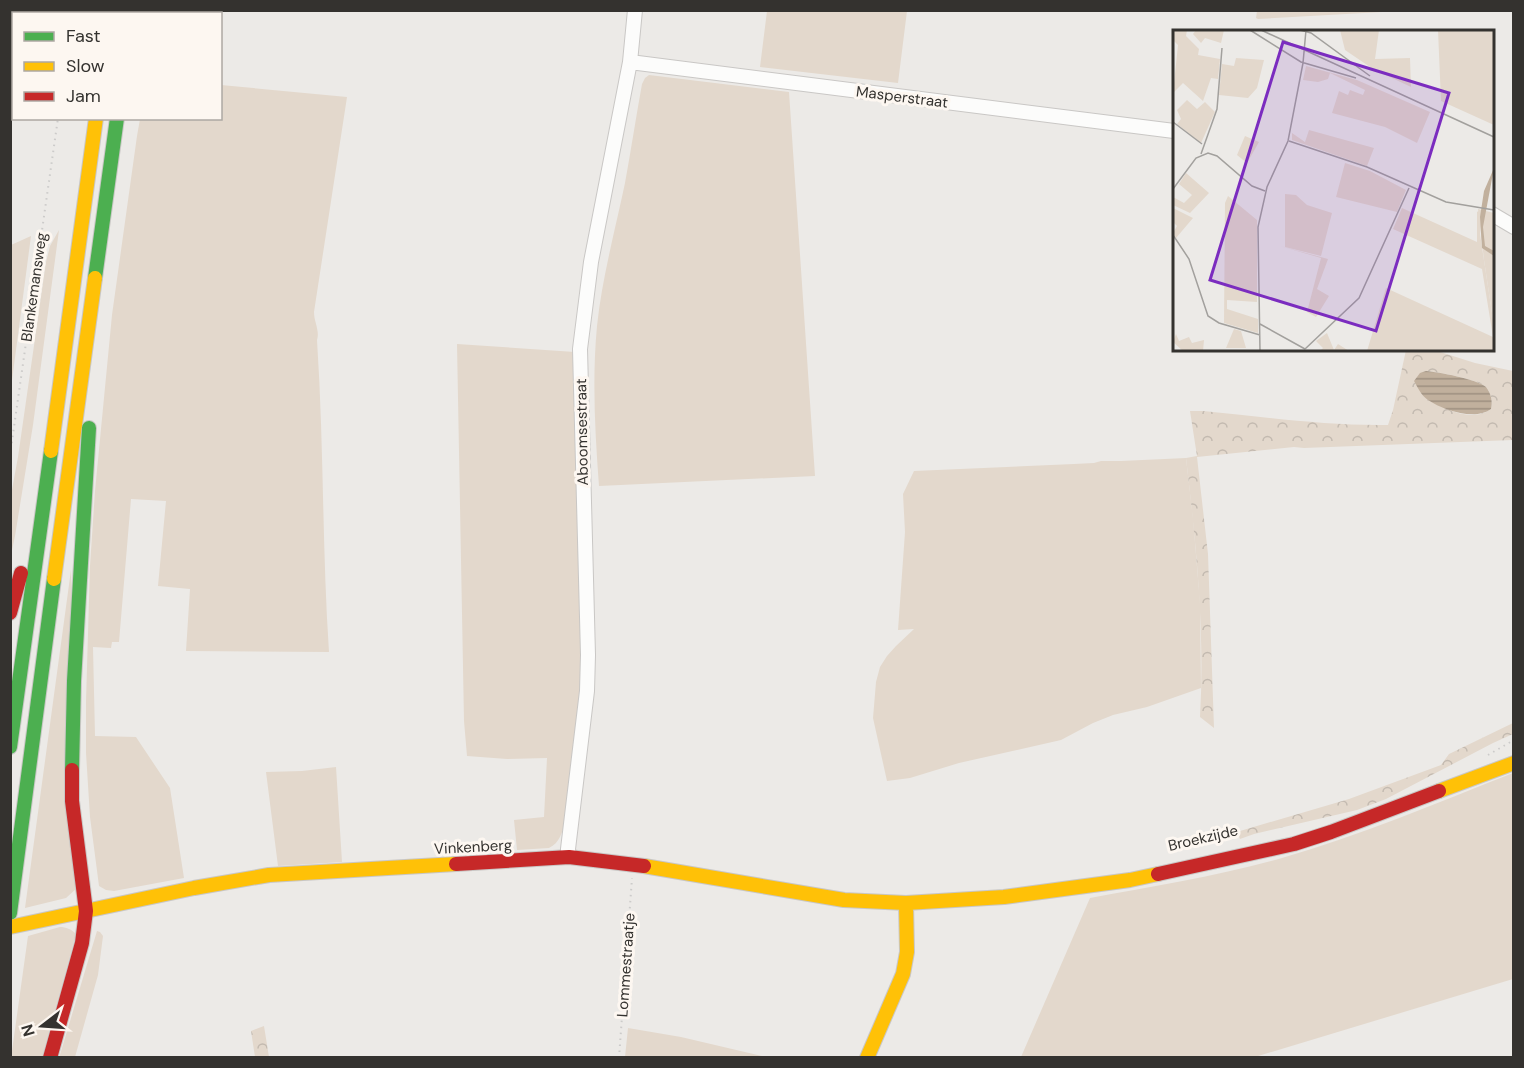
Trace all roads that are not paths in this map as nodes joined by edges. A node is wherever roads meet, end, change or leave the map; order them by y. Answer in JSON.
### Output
{"nodes":[{"id":1,"x":635,"y":10,"type":"edge"},
{"id":2,"x":630,"y":62,"type":"junction"},
{"id":3,"x":96,"y":120,"type":"edge"},
{"id":4,"x":117,"y":120,"type":"edge"},
{"id":5,"x":1173,"y":131,"type":"edge"},
{"id":6,"x":1494,"y":215,"type":"edge"},
{"id":7,"x":1514,"y":227,"type":"edge"},
{"id":8,"x":95,"y":282,"type":"junction"},
{"id":9,"x":46,"y":481,"type":"junction"},
{"id":10,"x":10,"y":613,"type":"edge"},
{"id":11,"x":10,"y":747,"type":"edge"},
{"id":12,"x":1514,"y":763,"type":"edge"},
{"id":13,"x":569,"y":857,"type":"junction"},
{"id":14,"x":906,"y":903,"type":"junction"},
{"id":15,"x":86,"y":911,"type":"junction"},
{"id":16,"x":10,"y":913,"type":"edge"},
{"id":17,"x":10,"y":927,"type":"edge"},
{"id":18,"x":50,"y":1058,"type":"edge"},
{"id":19,"x":867,"y":1058,"type":"edge"}],
"edges":[{"from":1,"to":2,"type":"street","name":"Aboomsestraat"},
{"from":2,"to":5,"type":"street","name":"Masperstraat"},
{"from":2,"to":13,"type":"street","name":"Aboomsestraat"},
{"from":3,"to":9,"type":"main road"},
{"from":4,"to":8,"type":"main road"},
{"from":6,"to":7,"type":"street"},
{"from":8,"to":15,"type":"main road"},
{"from":8,"to":16,"type":"main road"},
{"from":9,"to":10,"type":"main road"},
{"from":9,"to":11,"type":"main road"},
{"from":12,"to":14,"type":"main road","name":"Broekzijde"},
{"from":13,"to":14,"type":"main road","name":"Vinkenberg"},
{"from":13,"to":15,"type":"main road","name":"Vinkenberg"},
{"from":14,"to":19,"type":"main road"},
{"from":15,"to":17,"type":"main road","name":"Vinkenberg"},
{"from":15,"to":18,"type":"main road"}]}
